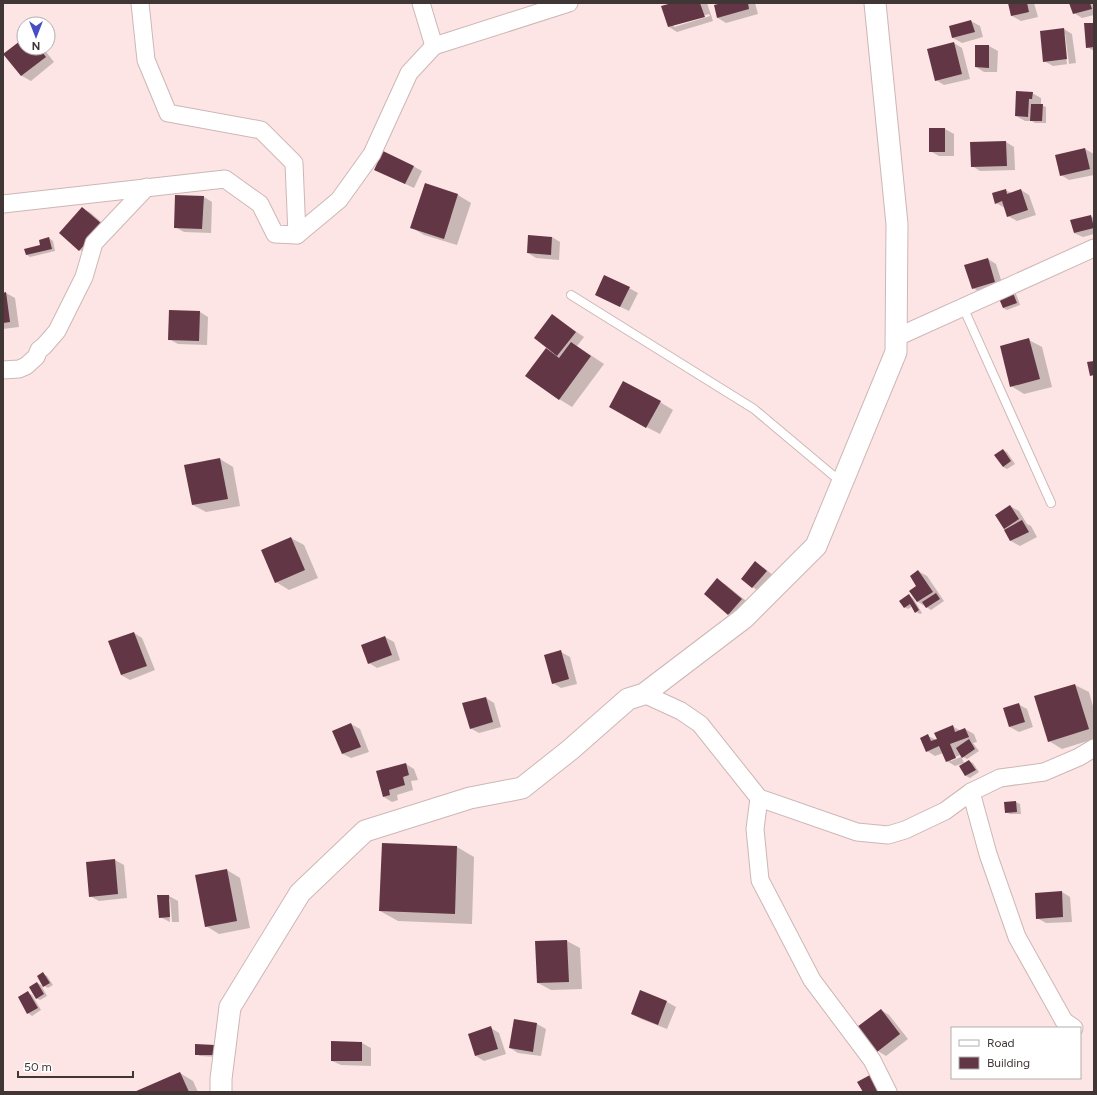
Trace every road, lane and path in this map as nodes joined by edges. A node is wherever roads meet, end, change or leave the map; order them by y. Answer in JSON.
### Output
{"nodes":[{"id":1,"x":140,"y":3,"type":"edge"},
{"id":2,"x":422,"y":3,"type":"edge"},
{"id":3,"x":569,"y":3,"type":"edge"},
{"id":4,"x":875,"y":3,"type":"edge"},
{"id":5,"x":434,"y":46,"type":"junction"},
{"id":6,"x":147,"y":187,"type":"junction"},
{"id":7,"x":3,"y":204,"type":"edge"},
{"id":8,"x":297,"y":235,"type":"junction"},
{"id":9,"x":1093,"y":251,"type":"edge"},
{"id":10,"x":571,"y":295,"type":"dead end"},
{"id":11,"x":963,"y":308,"type":"junction"},
{"id":12,"x":896,"y":337,"type":"junction"},
{"id":13,"x":3,"y":370,"type":"edge"},
{"id":14,"x":843,"y":483,"type":"junction"},
{"id":15,"x":1051,"y":503,"type":"dead end"},
{"id":16,"x":644,"y":694,"type":"junction"},
{"id":17,"x":1094,"y":748,"type":"edge"},
{"id":18,"x":970,"y":792,"type":"junction"},
{"id":19,"x":759,"y":798,"type":"junction"},
{"id":20,"x":1073,"y":1027,"type":"edge"},
{"id":21,"x":221,"y":1092,"type":"edge"},
{"id":22,"x":888,"y":1092,"type":"edge"}],
"edges":[{"from":1,"to":8,"type":"street"},
{"from":2,"to":5,"type":"street"},
{"from":3,"to":5,"type":"street"},
{"from":4,"to":12,"type":"street"},
{"from":5,"to":8,"type":"street"},
{"from":6,"to":7,"type":"street"},
{"from":6,"to":8,"type":"street"},
{"from":6,"to":13,"type":"street"},
{"from":9,"to":11,"type":"street"},
{"from":10,"to":14,"type":"lane"},
{"from":11,"to":12,"type":"street"},
{"from":11,"to":15,"type":"lane"},
{"from":12,"to":14,"type":"street"},
{"from":14,"to":16,"type":"street"},
{"from":16,"to":19,"type":"street"},
{"from":16,"to":21,"type":"street"},
{"from":17,"to":18,"type":"street"},
{"from":18,"to":19,"type":"street"},
{"from":18,"to":20,"type":"street"},
{"from":19,"to":22,"type":"street"}]}
